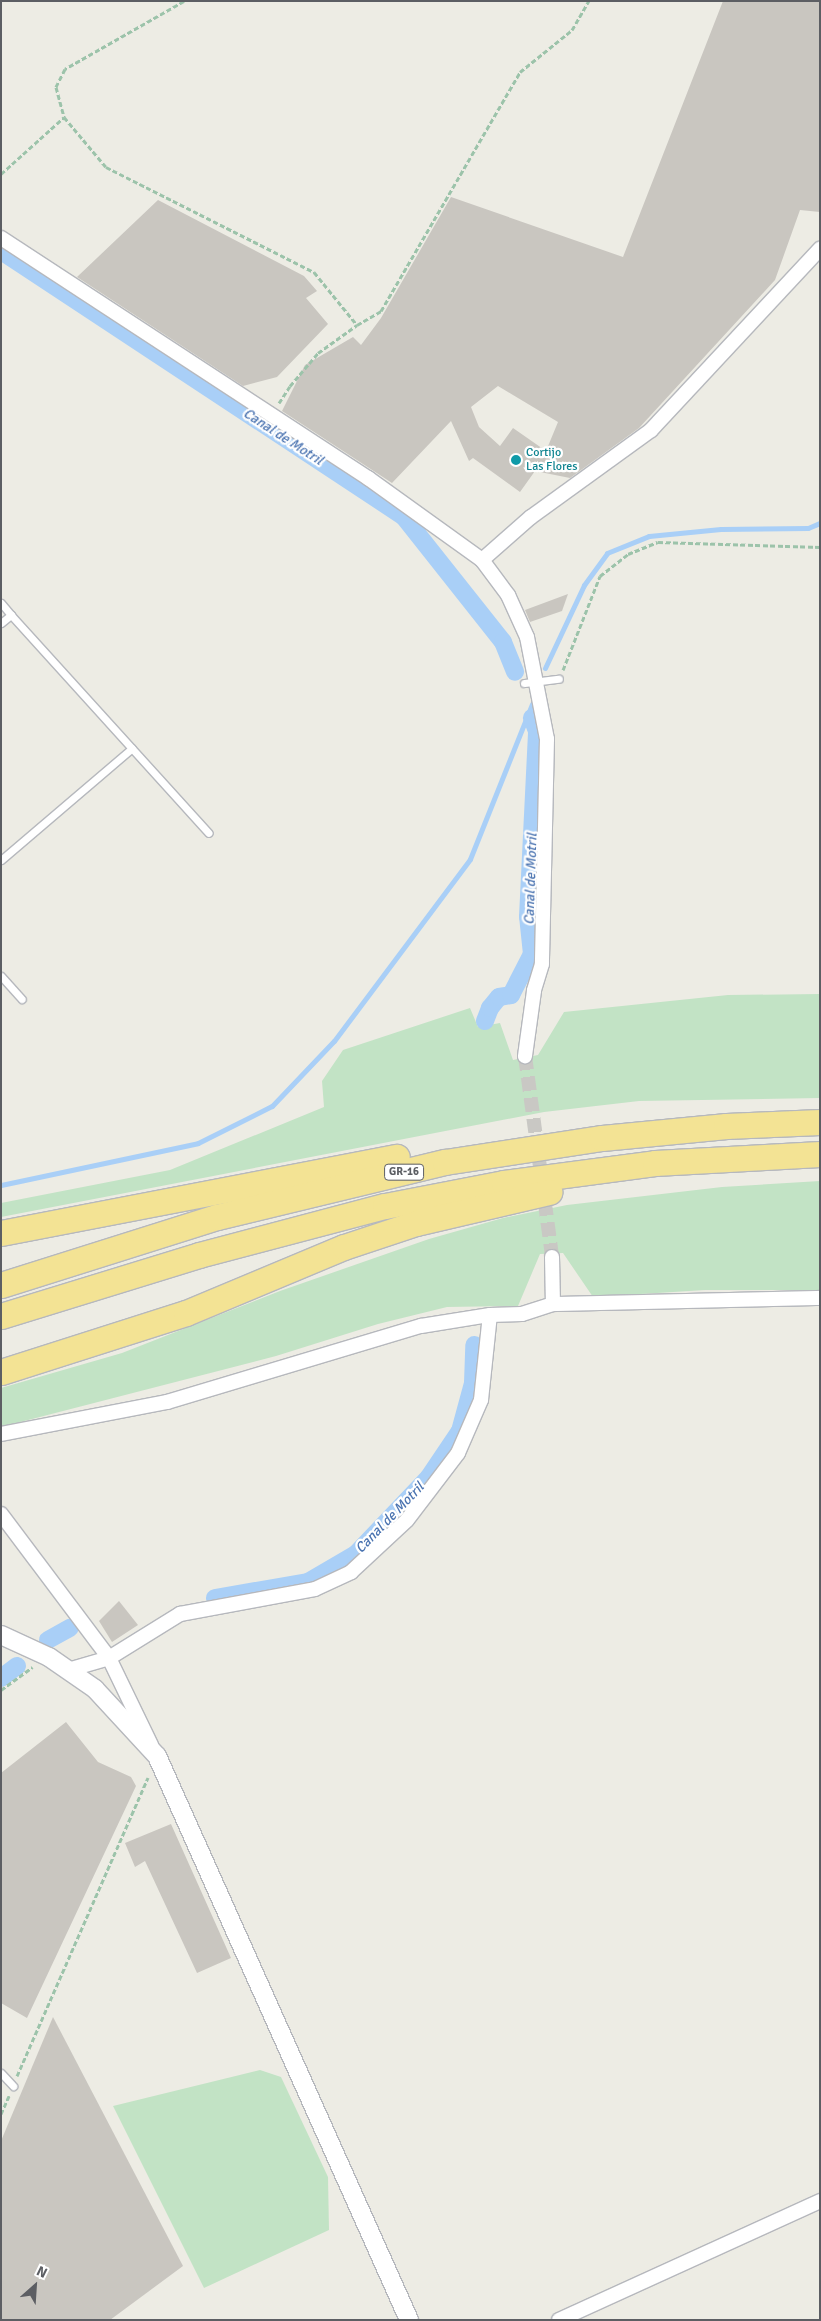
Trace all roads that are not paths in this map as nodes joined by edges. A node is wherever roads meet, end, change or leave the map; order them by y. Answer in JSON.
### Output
{"nodes":[{"id":1,"x":1,"y":238,"type":"edge"},
{"id":2,"x":820,"y":249,"type":"edge"},
{"id":3,"x":482,"y":560,"type":"junction"},
{"id":4,"x":1,"y":603,"type":"edge"},
{"id":5,"x":11,"y":615,"type":"junction"},
{"id":6,"x":1,"y":623,"type":"edge"},
{"id":7,"x":558,"y":679,"type":"road end"},
{"id":8,"x":530,"y":682,"type":"junction"},
{"id":9,"x":132,"y":748,"type":"junction"},
{"id":10,"x":209,"y":833,"type":"dead end"},
{"id":11,"x":1,"y":860,"type":"edge"},
{"id":12,"x":1,"y":976,"type":"edge"},
{"id":13,"x":22,"y":999,"type":"dead end"},
{"id":14,"x":526,"y":1056,"type":"tunnel mouth"},
{"id":15,"x":820,"y":1122,"type":"edge"},
{"id":16,"x":501,"y":1152,"type":"junction"},
{"id":17,"x":820,"y":1154,"type":"edge"},
{"id":18,"x":655,"y":1163,"type":"junction"},
{"id":19,"x":1,"y":1233,"type":"edge"},
{"id":20,"x":552,"y":1258,"type":"tunnel mouth"},
{"id":21,"x":1,"y":1285,"type":"edge"},
{"id":22,"x":820,"y":1298,"type":"edge"},
{"id":23,"x":553,"y":1304,"type":"junction"},
{"id":24,"x":490,"y":1315,"type":"junction"},
{"id":25,"x":1,"y":1316,"type":"edge"},
{"id":26,"x":1,"y":1372,"type":"edge"},
{"id":27,"x":1,"y":1434,"type":"edge"},
{"id":28,"x":1,"y":1514,"type":"edge"},
{"id":29,"x":1,"y":1635,"type":"edge"},
{"id":30,"x":109,"y":1658,"type":"junction"},
{"id":31,"x":68,"y":1670,"type":"junction"},
{"id":32,"x":157,"y":1756,"type":"junction"},
{"id":33,"x":1,"y":2073,"type":"edge"},
{"id":34,"x":13,"y":2086,"type":"road end"},
{"id":35,"x":820,"y":2201,"type":"edge"},
{"id":36,"x":409,"y":2320,"type":"edge"},
{"id":37,"x":559,"y":2320,"type":"edge"}],
"edges":[{"from":1,"to":3,"type":"street"},
{"from":2,"to":3,"type":"street"},
{"from":3,"to":8,"type":"street"},
{"from":4,"to":5,"type":"lane"},
{"from":5,"to":6,"type":"lane"},
{"from":5,"to":9,"type":"lane"},
{"from":7,"to":8,"type":"lane"},
{"from":8,"to":14,"type":"street"},
{"from":9,"to":10,"type":"lane"},
{"from":9,"to":11,"type":"lane"},
{"from":12,"to":13,"type":"lane"},
{"from":15,"to":16,"type":"highway","number":"GR-16"},
{"from":16,"to":19,"type":"highway"},
{"from":16,"to":21,"type":"highway","number":"GR-16"},
{"from":17,"to":18,"type":"highway","number":"GR-16"},
{"from":18,"to":25,"type":"highway","number":"GR-16"},
{"from":18,"to":26,"type":"highway"},
{"from":20,"to":23,"type":"street"},
{"from":22,"to":23,"type":"street"},
{"from":23,"to":24,"type":"street"},
{"from":24,"to":27,"type":"street"},
{"from":24,"to":30,"type":"street"},
{"from":28,"to":30,"type":"street"},
{"from":29,"to":31,"type":"street"},
{"from":30,"to":31,"type":"street"},
{"from":30,"to":32,"type":"street"},
{"from":31,"to":32,"type":"street"},
{"from":32,"to":36,"type":"street"},
{"from":33,"to":34,"type":"lane"},
{"from":35,"to":37,"type":"street"}]}
